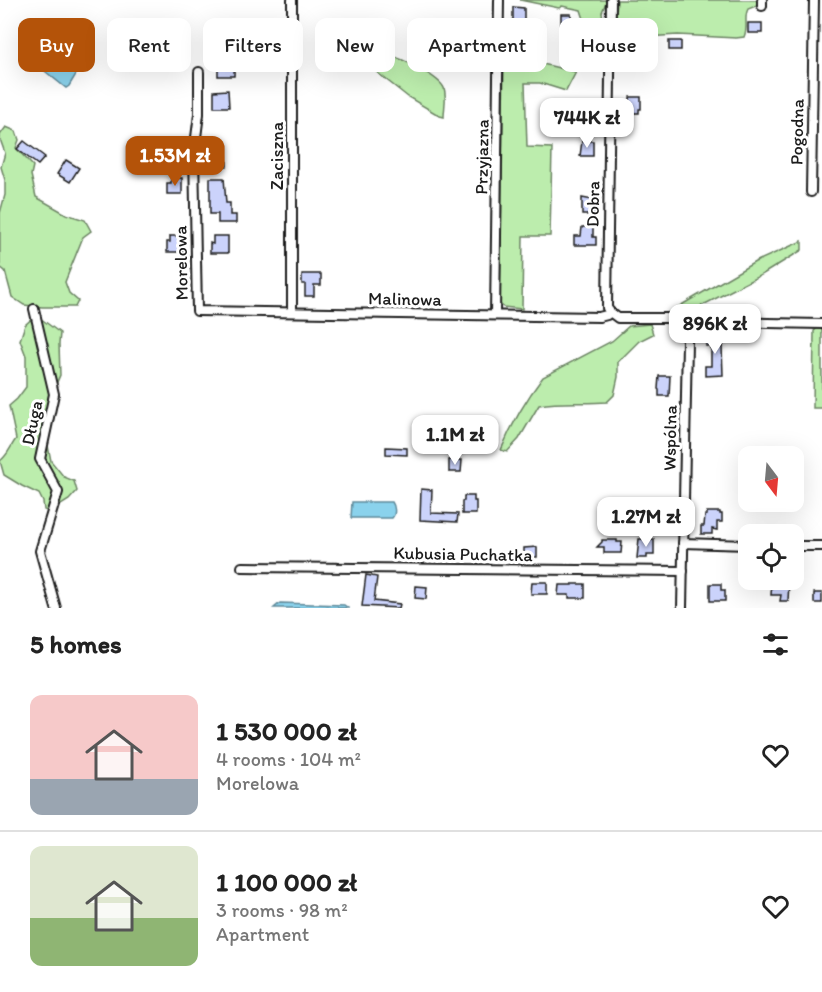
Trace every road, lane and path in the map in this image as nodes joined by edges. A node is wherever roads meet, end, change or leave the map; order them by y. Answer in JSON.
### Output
{"nodes":[{"id":1,"x":292,"y":0,"type":"edge"},
{"id":2,"x":499,"y":0,"type":"edge"},
{"id":3,"x":611,"y":0,"type":"edge"},
{"id":4,"x":814,"y":0,"type":"edge"},
{"id":5,"x":200,"y":72,"type":"dead end"},
{"id":6,"x":811,"y":192,"type":"dead end"},
{"id":7,"x":34,"y":309,"type":"dead end"},
{"id":8,"x":197,"y":311,"type":"joint"},
{"id":9,"x":292,"y":312,"type":"junction"},
{"id":10,"x":610,"y":312,"type":"junction"},
{"id":11,"x":495,"y":315,"type":"junction"},
{"id":12,"x":684,"y":324,"type":"junction"},
{"id":13,"x":822,"y":324,"type":"edge"},
{"id":14,"x":683,"y":543,"type":"junction"},
{"id":15,"x":738,"y":545,"type":"edge"},
{"id":16,"x":804,"y":546,"type":"edge"},
{"id":17,"x":822,"y":546,"type":"edge"},
{"id":18,"x":242,"y":567,"type":"dead end"},
{"id":19,"x":683,"y":571,"type":"junction"},
{"id":20,"x":56,"y":608,"type":"edge"},
{"id":21,"x":682,"y":608,"type":"edge"}],
"edges":[{"from":1,"to":9,"type":"street","name":"Zaciszna"},
{"from":2,"to":11,"type":"street","name":"Przyjazna"},
{"from":3,"to":10,"type":"street","name":"Dobra"},
{"from":4,"to":6,"type":"street","name":"Pogodna"},
{"from":5,"to":8,"type":"street","name":"Morelowa"},
{"from":7,"to":20,"type":"street","name":"Długa"},
{"from":8,"to":9,"type":"street","name":"Malinowa"},
{"from":9,"to":11,"type":"street","name":"Malinowa"},
{"from":10,"to":11,"type":"street","name":"Malinowa"},
{"from":10,"to":12,"type":"street","name":"Malinowa"},
{"from":12,"to":13,"type":"street","name":"Malinowa"},
{"from":12,"to":14,"type":"street","name":"Wspólna"},
{"from":14,"to":15,"type":"street"},
{"from":14,"to":19,"type":"street","name":"Wspólna"},
{"from":16,"to":17,"type":"street"},
{"from":18,"to":19,"type":"street","name":"Kubusia Puchatka"},
{"from":19,"to":21,"type":"street","name":"Wspólna"}]}
